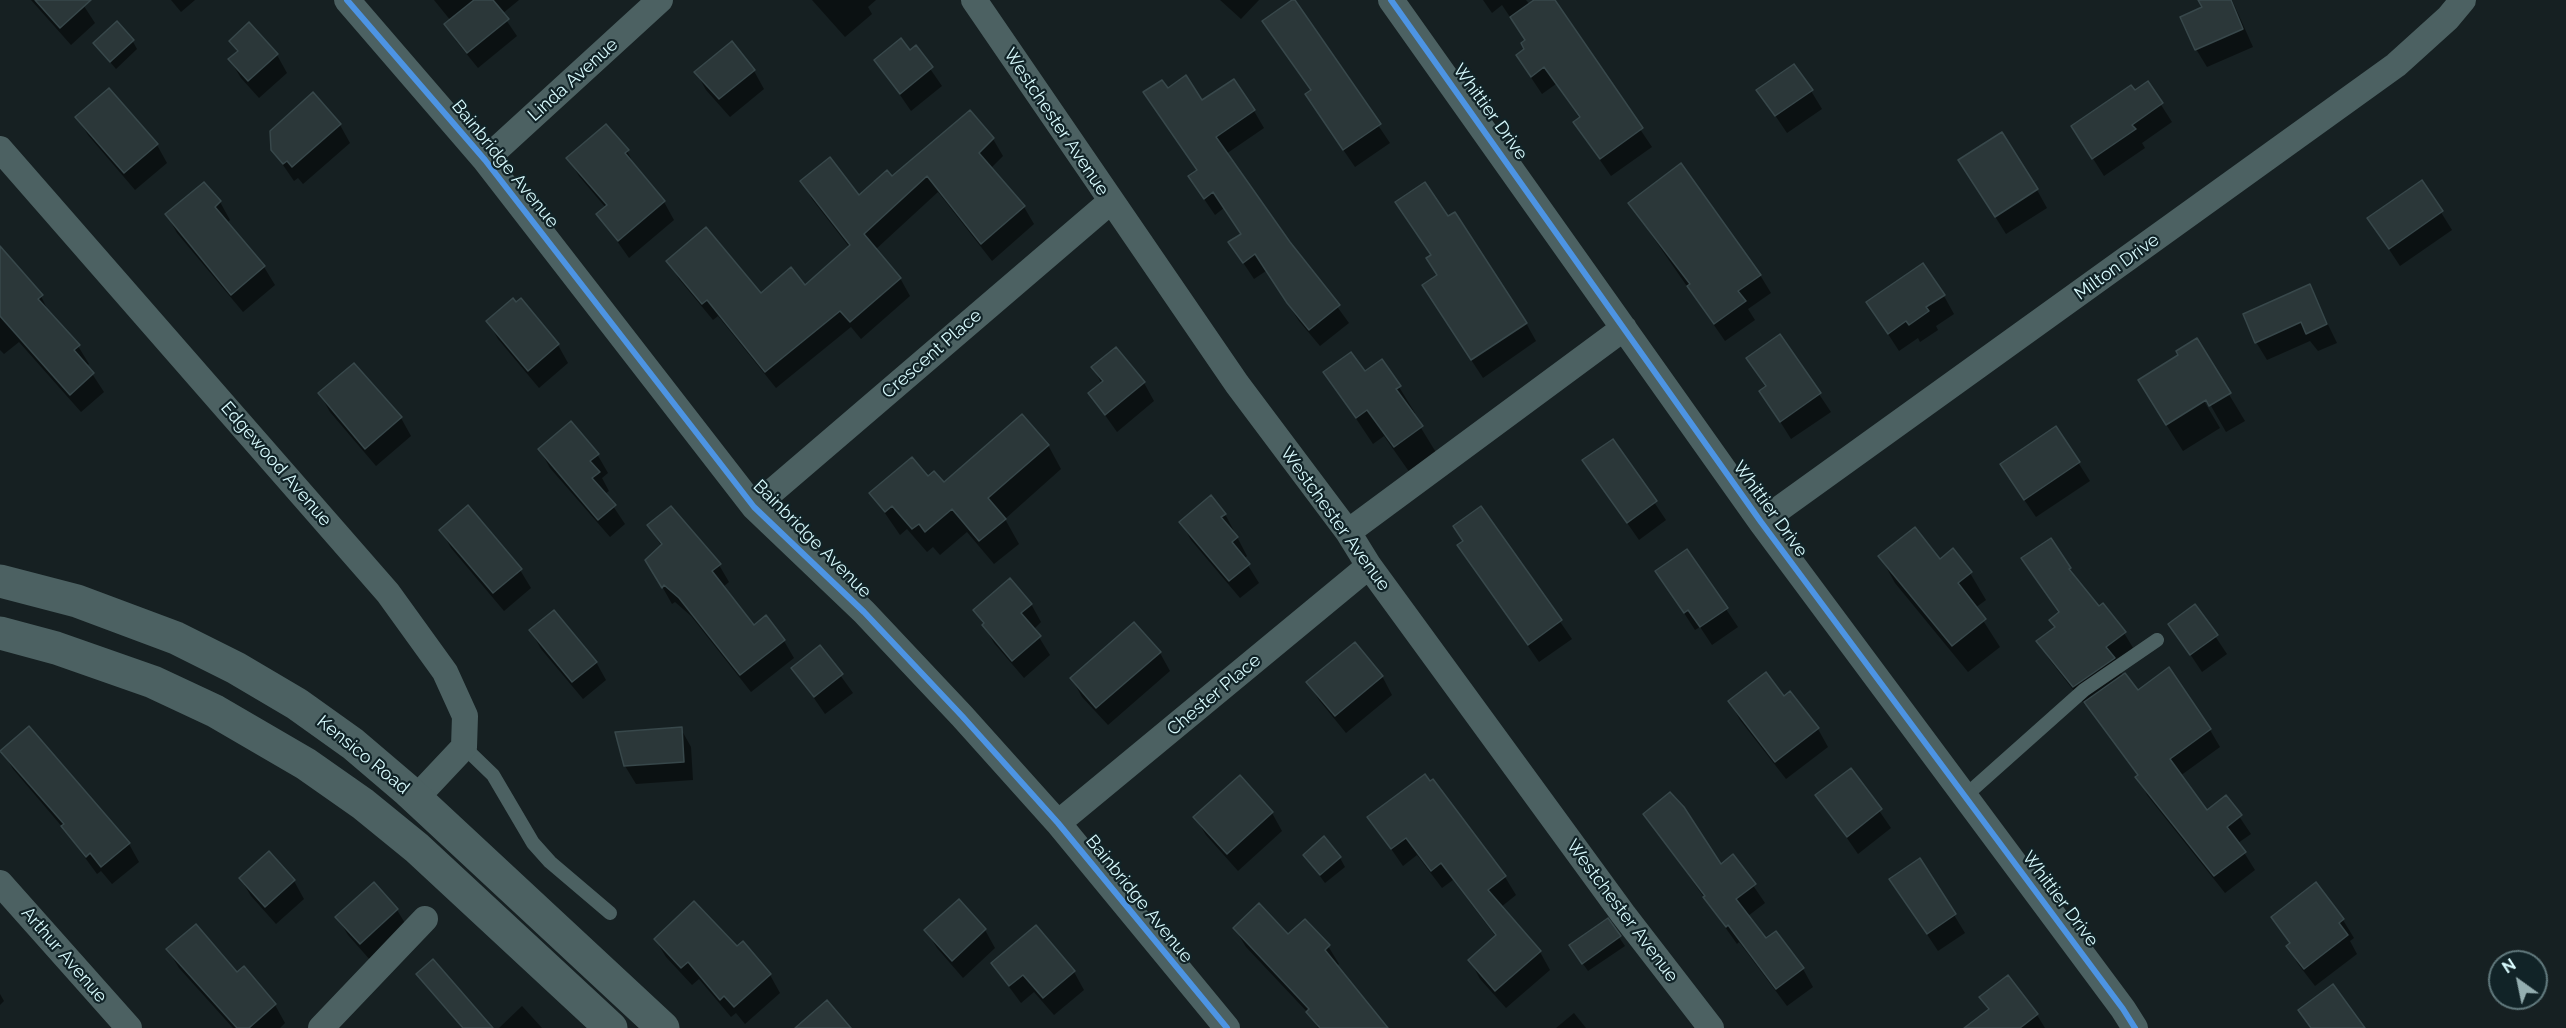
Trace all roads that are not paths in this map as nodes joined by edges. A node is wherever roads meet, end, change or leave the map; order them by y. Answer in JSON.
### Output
{"nodes":[{"id":1,"x":347,"y":0,"type":"edge"},
{"id":2,"x":660,"y":0,"type":"edge"},
{"id":3,"x":974,"y":0,"type":"edge"},
{"id":4,"x":1391,"y":0,"type":"edge"},
{"id":5,"x":2463,"y":0,"type":"edge"},
{"id":6,"x":0,"y":149,"type":"edge"},
{"id":7,"x":485,"y":160,"type":"junction"},
{"id":8,"x":1110,"y":202,"type":"junction"},
{"id":9,"x":1624,"y":328,"type":"junction"},
{"id":10,"x":754,"y":507,"type":"junction"},
{"id":11,"x":1761,"y":522,"type":"junction"},
{"id":12,"x":1348,"y":532,"type":"junction"},
{"id":13,"x":1369,"y":566,"type":"junction"},
{"id":14,"x":0,"y":582,"type":"edge"},
{"id":15,"x":0,"y":633,"type":"edge"},
{"id":16,"x":2157,"y":640,"type":"dead end"},
{"id":17,"x":464,"y":747,"type":"junction"},
{"id":18,"x":1965,"y":796,"type":"junction"},
{"id":19,"x":416,"y":798,"type":"junction"},
{"id":20,"x":1058,"y":823,"type":"junction"},
{"id":21,"x":0,"y":882,"type":"edge"},
{"id":22,"x":610,"y":913,"type":"dead end"},
{"id":23,"x":425,"y":919,"type":"dead end"},
{"id":24,"x":129,"y":1028,"type":"edge"},
{"id":25,"x":321,"y":1028,"type":"edge"},
{"id":26,"x":611,"y":1028,"type":"edge"},
{"id":27,"x":663,"y":1028,"type":"edge"},
{"id":28,"x":1227,"y":1028,"type":"edge"},
{"id":29,"x":1711,"y":1028,"type":"edge"},
{"id":30,"x":2135,"y":1028,"type":"edge"}],
"edges":[{"from":1,"to":7,"type":"street","name":"Bainbridge Avenue"},
{"from":2,"to":7,"type":"street","name":"Linda Avenue"},
{"from":3,"to":8,"type":"street","name":"Westchester Avenue"},
{"from":4,"to":9,"type":"street","name":"Whittier Drive"},
{"from":5,"to":11,"type":"street","name":"Milton Drive"},
{"from":6,"to":17,"type":"street","name":"Edgewood Avenue"},
{"from":7,"to":10,"type":"street","name":"Bainbridge Avenue"},
{"from":8,"to":10,"type":"street","name":"Crescent Place"},
{"from":8,"to":12,"type":"street","name":"Westchester Avenue"},
{"from":9,"to":11,"type":"street","name":"Whittier Drive"},
{"from":9,"to":12,"type":"street"},
{"from":10,"to":20,"type":"street","name":"Bainbridge Avenue"},
{"from":11,"to":18,"type":"street","name":"Whittier Drive"},
{"from":12,"to":13,"type":"street","name":"Westchester Avenue"},
{"from":13,"to":20,"type":"street","name":"Chester Place"},
{"from":13,"to":29,"type":"street","name":"Westchester Avenue"},
{"from":14,"to":19,"type":"street","name":"Kensico Road"},
{"from":15,"to":26,"type":"street","name":"Kensico Road"},
{"from":16,"to":18,"type":"lane"},
{"from":17,"to":19,"type":"street"},
{"from":17,"to":22,"type":"lane"},
{"from":18,"to":30,"type":"street","name":"Whittier Drive"},
{"from":19,"to":27,"type":"street","name":"Kensico Road"},
{"from":20,"to":28,"type":"street","name":"Bainbridge Avenue"},
{"from":21,"to":24,"type":"street","name":"Arthur Avenue"},
{"from":23,"to":25,"type":"street"}]}
